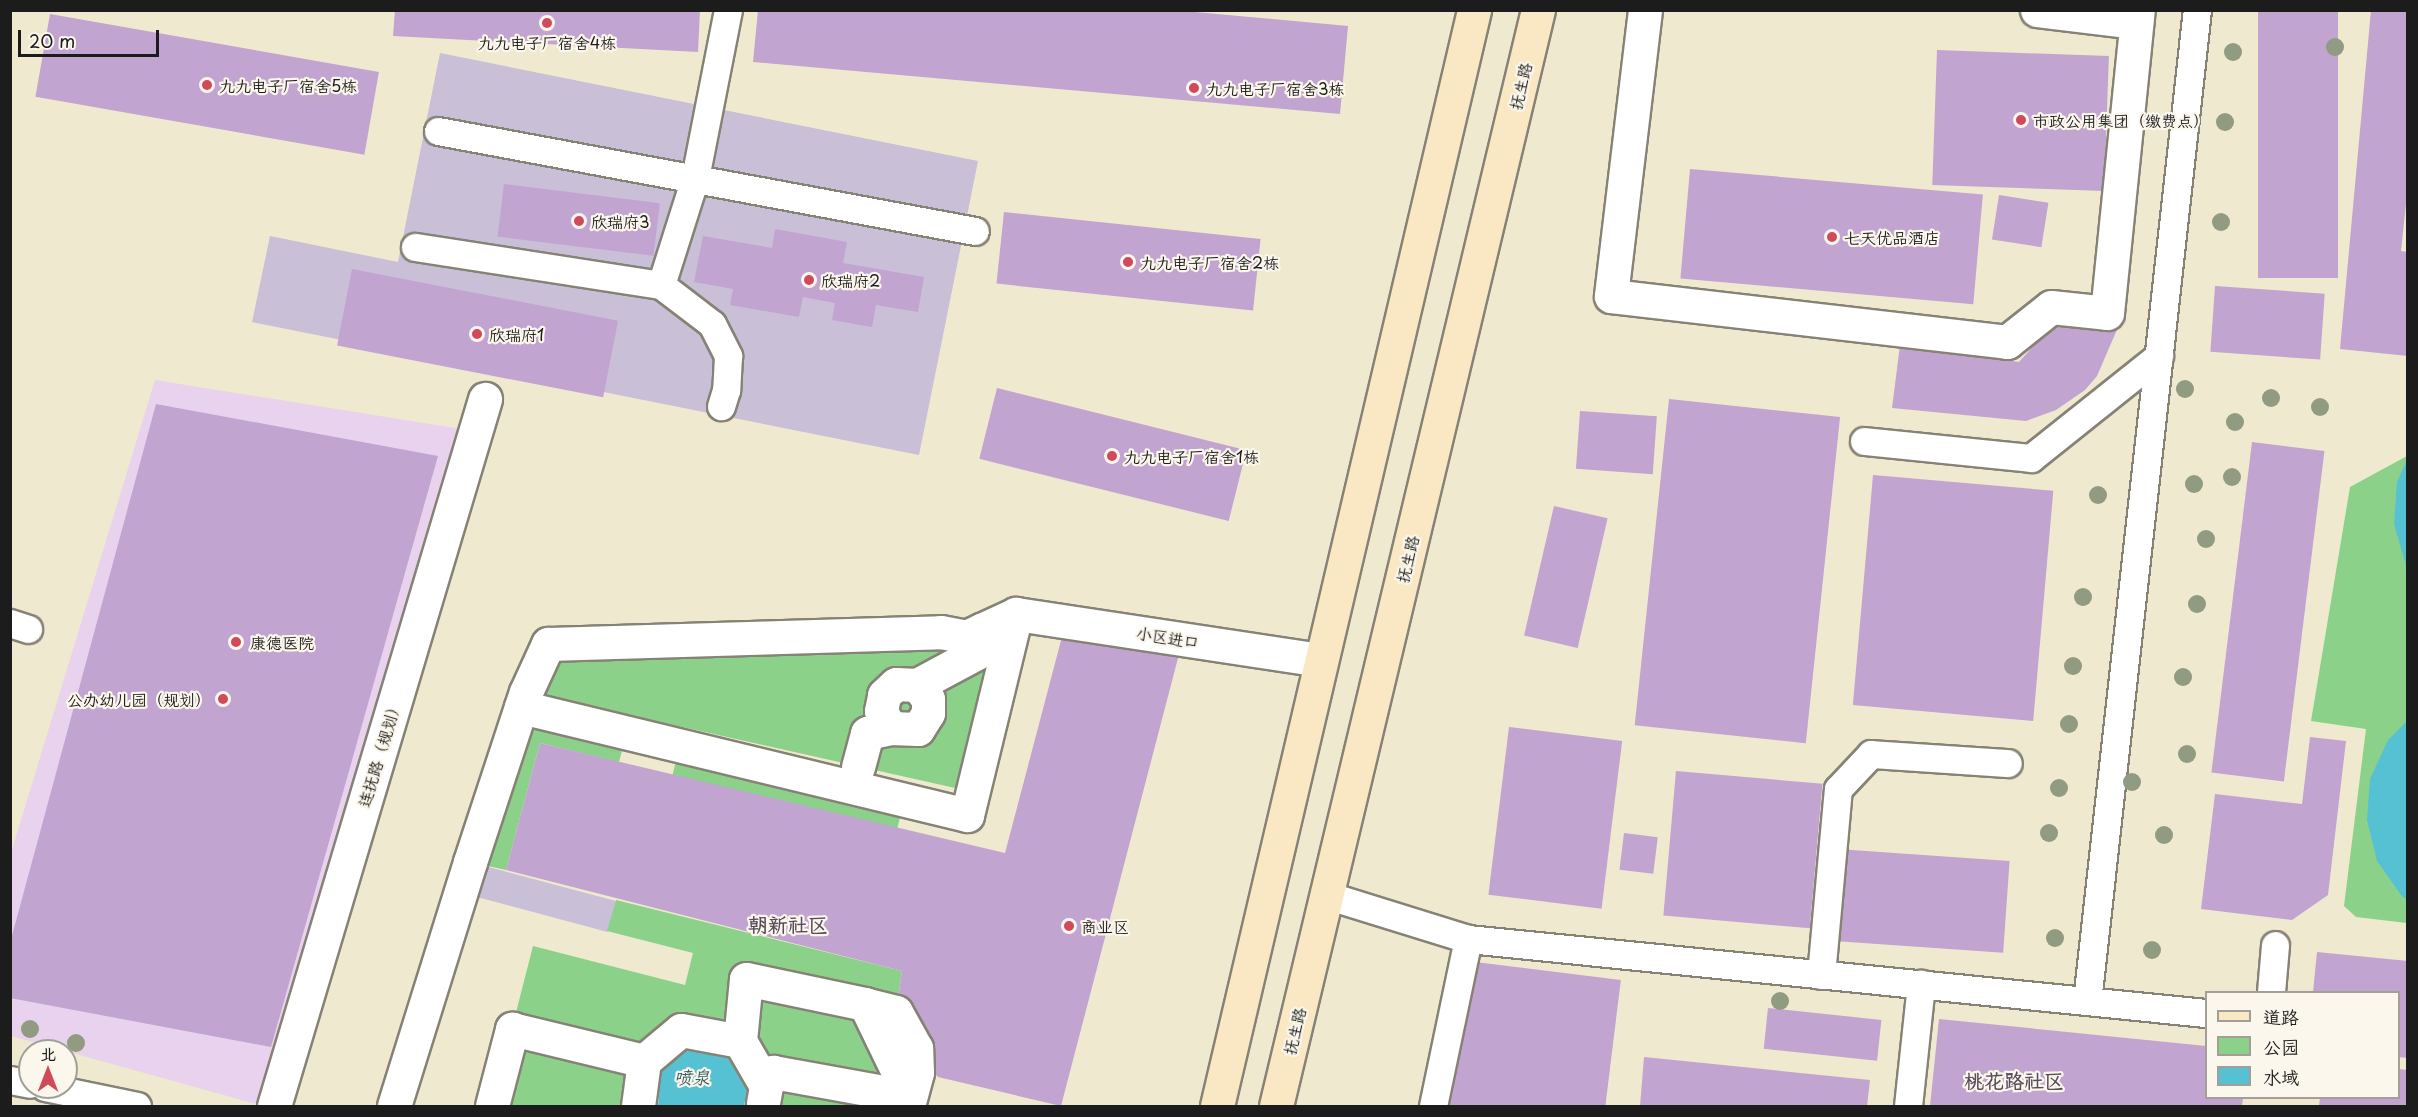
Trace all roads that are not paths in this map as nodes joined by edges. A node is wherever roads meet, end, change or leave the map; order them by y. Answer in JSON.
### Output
{"nodes":[{"id":1,"x":728,"y":10,"type":"edge"},
{"id":2,"x":1474,"y":10,"type":"edge"},
{"id":3,"x":1538,"y":10,"type":"edge"},
{"id":4,"x":1645,"y":10,"type":"edge"},
{"id":5,"x":2037,"y":10,"type":"edge"},
{"id":6,"x":2197,"y":10,"type":"edge"},
{"id":7,"x":2137,"y":16,"type":"edge"},
{"id":8,"x":438,"y":130,"type":"dead end"},
{"id":9,"x":695,"y":178,"type":"junction"},
{"id":10,"x":975,"y":231,"type":"dead end"},
{"id":11,"x":415,"y":247,"type":"dead end"},
{"id":12,"x":661,"y":285,"type":"junction"},
{"id":13,"x":2158,"y":356,"type":"junction"},
{"id":14,"x":485,"y":399,"type":"dead end"},
{"id":15,"x":722,"y":406,"type":"dead end"},
{"id":16,"x":1864,"y":441,"type":"dead end"},
{"id":17,"x":1016,"y":614,"type":"junction"},
{"id":18,"x":963,"y":633,"type":"junction"},
{"id":19,"x":1321,"y":660,"type":"junction"},
{"id":20,"x":522,"y":707,"type":"junction"},
{"id":21,"x":2008,"y":763,"type":"dead end"},
{"id":22,"x":858,"y":767,"type":"dead end"},
{"id":23,"x":1326,"y":895,"type":"junction"},
{"id":24,"x":1468,"y":939,"type":"junction"},
{"id":25,"x":2276,"y":945,"type":"dead end"},
{"id":26,"x":1821,"y":975,"type":"junction"},
{"id":27,"x":1920,"y":984,"type":"junction"},
{"id":28,"x":2271,"y":991,"type":"edge"},
{"id":29,"x":2087,"y":1001,"type":"junction"},
{"id":30,"x":2205,"y":1013,"type":"edge"},
{"id":31,"x":740,"y":1041,"type":"junction"},
{"id":32,"x":644,"y":1061,"type":"junction"},
{"id":33,"x":78,"y":1094,"type":"edge"},
{"id":34,"x":764,"y":1096,"type":"edge"},
{"id":35,"x":909,"y":1102,"type":"edge"},
{"id":36,"x":137,"y":1107,"type":"edge"},
{"id":37,"x":274,"y":1107,"type":"edge"},
{"id":38,"x":394,"y":1107,"type":"edge"},
{"id":39,"x":492,"y":1107,"type":"edge"},
{"id":40,"x":638,"y":1107,"type":"edge"},
{"id":41,"x":1217,"y":1107,"type":"edge"},
{"id":42,"x":1276,"y":1107,"type":"edge"},
{"id":43,"x":1433,"y":1107,"type":"edge"},
{"id":44,"x":1908,"y":1107,"type":"edge"}],
"edges":[{"from":1,"to":9,"type":"lane"},
{"from":2,"to":19,"type":"main road"},
{"from":3,"to":23,"type":"main road","name":"抚生路"},
{"from":4,"to":7,"type":"street"},
{"from":5,"to":7,"type":"street"},
{"from":6,"to":13,"type":"lane"},
{"from":8,"to":9,"type":"lane"},
{"from":9,"to":10,"type":"lane"},
{"from":9,"to":12,"type":"lane"},
{"from":11,"to":12,"type":"lane"},
{"from":12,"to":15,"type":"lane"},
{"from":13,"to":16,"type":"lane"},
{"from":13,"to":29,"type":"lane"},
{"from":14,"to":37,"type":"street","name":"连抚路（规划）"},
{"from":17,"to":18,"type":"street"},
{"from":17,"to":19,"type":"street","name":"小区进口"},
{"from":17,"to":20,"type":"street"},
{"from":18,"to":20,"type":"street"},
{"from":18,"to":22,"type":"street"},
{"from":19,"to":41,"type":"main road"},
{"from":20,"to":38,"type":"street"},
{"from":21,"to":26,"type":"lane"},
{"from":23,"to":24,"type":"lane"},
{"from":23,"to":42,"type":"main road","name":"抚生路"},
{"from":24,"to":26,"type":"lane"},
{"from":24,"to":43,"type":"lane"},
{"from":25,"to":28,"type":"lane"},
{"from":26,"to":27,"type":"lane"},
{"from":27,"to":29,"type":"lane"},
{"from":27,"to":44,"type":"lane"},
{"from":29,"to":30,"type":"lane"},
{"from":31,"to":32,"type":"street"},
{"from":31,"to":34,"type":"street"},
{"from":31,"to":35,"type":"street"},
{"from":32,"to":39,"type":"street"},
{"from":32,"to":40,"type":"street"},
{"from":33,"to":36,"type":"lane"},
{"from":34,"to":35,"type":"street"}]}
